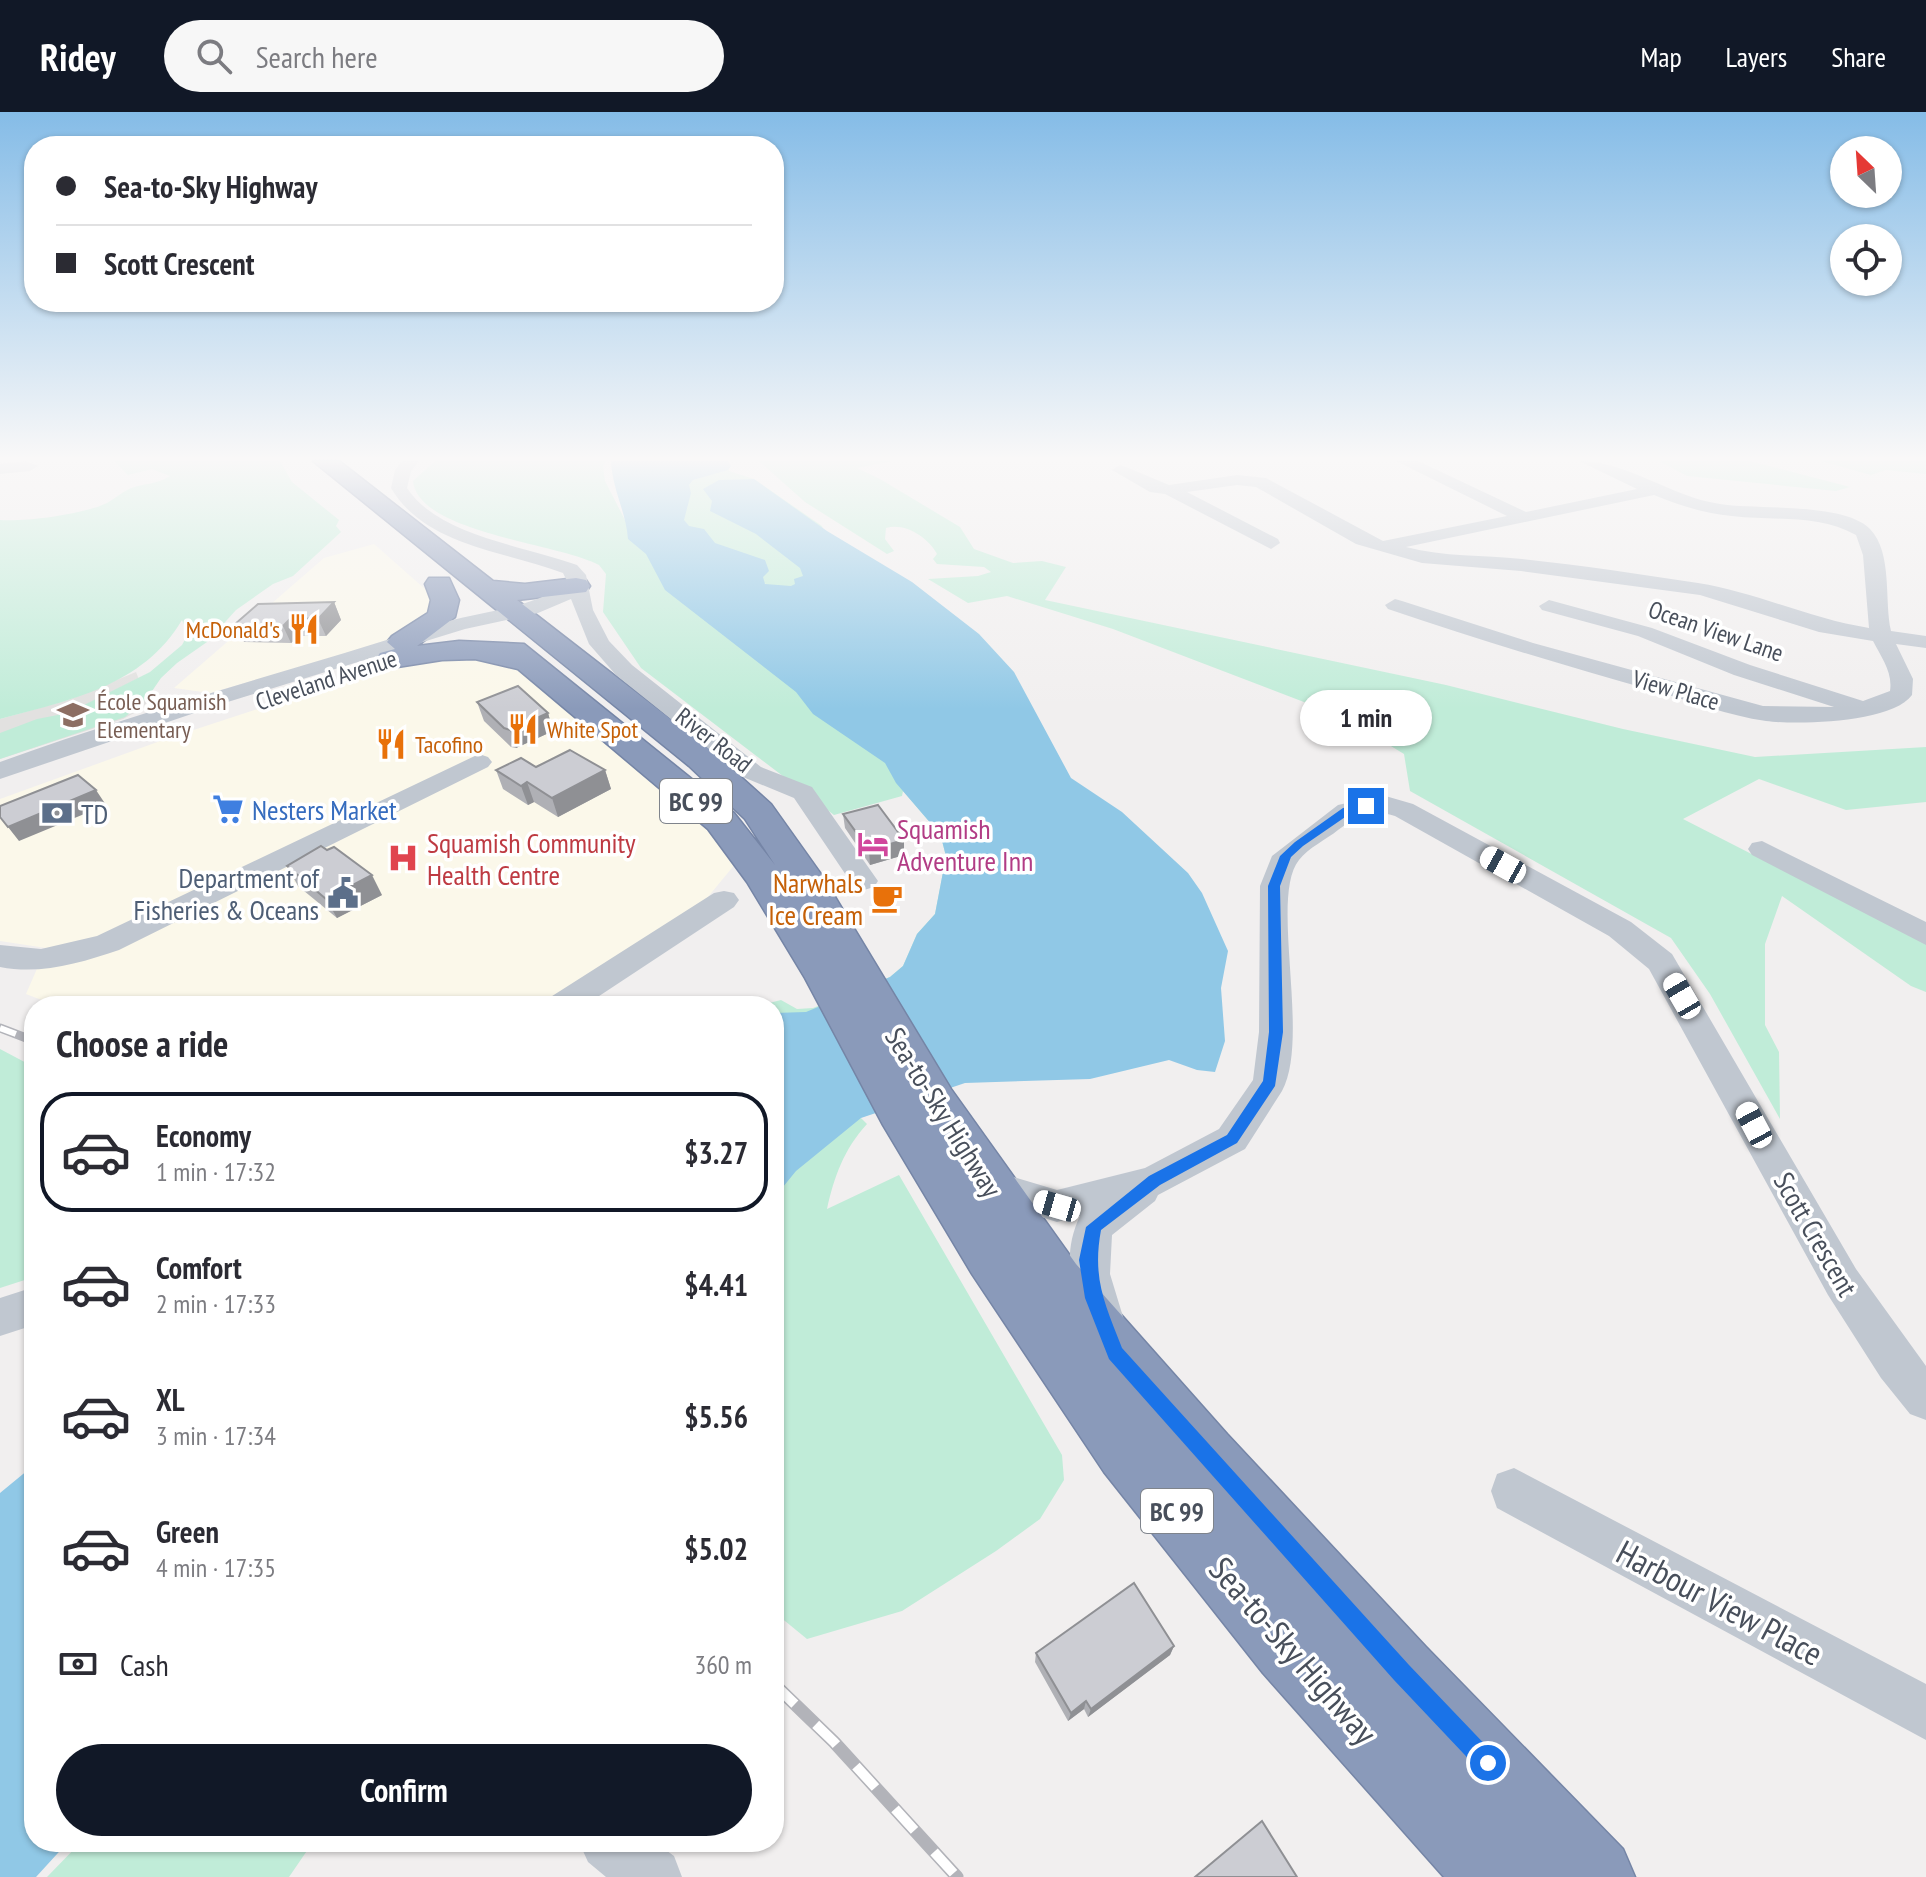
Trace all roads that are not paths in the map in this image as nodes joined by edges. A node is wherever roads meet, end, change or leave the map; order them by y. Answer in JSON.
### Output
{"nodes":[{"id":1,"x":392,"y":543,"type":"edge"},
{"id":2,"x":428,"y":543,"type":"edge"},
{"id":3,"x":491,"y":543,"type":"edge"},
{"id":4,"x":1372,"y":543,"type":"edge"},
{"id":5,"x":1400,"y":543,"type":"edge"},
{"id":6,"x":1868,"y":543,"type":"edge"},
{"id":7,"x":1382,"y":547,"type":"junction"},
{"id":8,"x":439,"y":584,"type":"junction"},
{"id":9,"x":576,"y":586,"type":"junction"},
{"id":10,"x":485,"y":589,"type":"junction"},
{"id":11,"x":1395,"y":605,"type":"dead end"},
{"id":12,"x":1549,"y":606,"type":"dead end"},
{"id":13,"x":514,"y":613,"type":"junction"},
{"id":14,"x":483,"y":623,"type":"junction"},
{"id":15,"x":1882,"y":636,"type":"junction"},
{"id":16,"x":1926,"y":642,"type":"edge"},
{"id":17,"x":396,"y":650,"type":"junction"},
{"id":18,"x":573,"y":661,"type":"junction"},
{"id":19,"x":526,"y":662,"type":"junction"},
{"id":20,"x":1863,"y":710,"type":"junction"},
{"id":21,"x":479,"y":762,"type":"dead end"},
{"id":22,"x":0,"y":771,"type":"edge"},
{"id":23,"x":0,"y":791,"type":"edge"},
{"id":24,"x":1762,"y":849,"type":"dead end"},
{"id":25,"x":864,"y":881,"type":"dead end"},
{"id":26,"x":724,"y":900,"type":"dead end"},
{"id":27,"x":1926,"y":935,"type":"edge"},
{"id":28,"x":0,"y":956,"type":"edge"},
{"id":29,"x":840,"y":972,"type":"junction"},
{"id":30,"x":575,"y":996,"type":"edge"},
{"id":31,"x":917,"y":1106,"type":"junction"},
{"id":32,"x":1154,"y":1181,"type":"junction"},
{"id":33,"x":990,"y":1186,"type":"junction"},
{"id":34,"x":24,"y":1309,"type":"edge"},
{"id":35,"x":0,"y":1317,"type":"edge"},
{"id":36,"x":1115,"y":1354,"type":"junction"},
{"id":37,"x":1926,"y":1399,"type":"edge"},
{"id":38,"x":1514,"y":1491,"type":"dead end"},
{"id":39,"x":1926,"y":1713,"type":"edge"},
{"id":40,"x":621,"y":1852,"type":"edge"},
{"id":41,"x":653,"y":1877,"type":"edge"},
{"id":42,"x":1498,"y":1877,"type":"edge"},
{"id":43,"x":1542,"y":1877,"type":"edge"},
{"id":44,"x":1595,"y":1877,"type":"edge"}],
"edges":[{"from":1,"to":8,"type":"highway","name":"Sea-to-Sky Highway","number":"BC 99"},
{"from":2,"to":10,"type":"highway","name":"Sea-to-Sky Highway","number":"BC 99"},
{"from":3,"to":9,"type":"street"},
{"from":4,"to":7,"type":"street"},
{"from":5,"to":7,"type":"street"},
{"from":6,"to":15,"type":"street"},
{"from":7,"to":15,"type":"street"},
{"from":8,"to":14,"type":"highway","name":"Sea-to-Sky Highway","number":"BC 99"},
{"from":8,"to":17,"type":"highway"},
{"from":9,"to":10,"type":"highway"},
{"from":9,"to":13,"type":"street","name":"Cleveland Avenue"},
{"from":9,"to":18,"type":"highway"},
{"from":9,"to":25,"type":"street","name":"River Road"},
{"from":10,"to":13,"type":"highway","name":"Sea-to-Sky Highway","number":"BC 99"},
{"from":11,"to":20,"type":"street","name":"View Place"},
{"from":12,"to":20,"type":"street","name":"Ocean View Lane"},
{"from":13,"to":14,"type":"street","name":"Cleveland Avenue"},
{"from":13,"to":18,"type":"highway","name":"Sea-to-Sky Highway","number":"BC 99"},
{"from":14,"to":17,"type":"street","name":"Cleveland Avenue"},
{"from":14,"to":19,"type":"highway","name":"Sea-to-Sky Highway","number":"BC 99"},
{"from":15,"to":16,"type":"street"},
{"from":15,"to":20,"type":"street","name":"View Place"},
{"from":17,"to":19,"type":"highway"},
{"from":17,"to":22,"type":"street","name":"Cleveland Avenue"},
{"from":17,"to":23,"type":"street","name":"Cleveland Avenue"},
{"from":18,"to":29,"type":"highway","name":"Sea-to-Sky Highway","number":"BC 99"},
{"from":19,"to":29,"type":"highway","name":"Sea-to-Sky Highway","number":"BC 99"},
{"from":21,"to":28,"type":"street"},
{"from":24,"to":27,"type":"street"},
{"from":26,"to":30,"type":"street"},
{"from":29,"to":31,"type":"highway","name":"Sea-to-Sky Highway","number":"BC 99"},
{"from":31,"to":33,"type":"highway","name":"Sea-to-Sky Highway","number":"BC 99"},
{"from":31,"to":42,"type":"highway","name":"Sea-to-Sky Highway","number":"BC 99"},
{"from":32,"to":33,"type":"street","name":"Scott Crescent"},
{"from":32,"to":36,"type":"street"},
{"from":32,"to":37,"type":"street","name":"Scott Crescent"},
{"from":33,"to":36,"type":"highway","name":"Sea-to-Sky Highway","number":"BC 99"},
{"from":34,"to":35,"type":"street"},
{"from":36,"to":43,"type":"highway"},
{"from":36,"to":44,"type":"highway","name":"Sea-to-Sky Highway","number":"BC 99"},
{"from":38,"to":39,"type":"street","name":"Harbour View Place"},
{"from":40,"to":41,"type":"street"}]}
